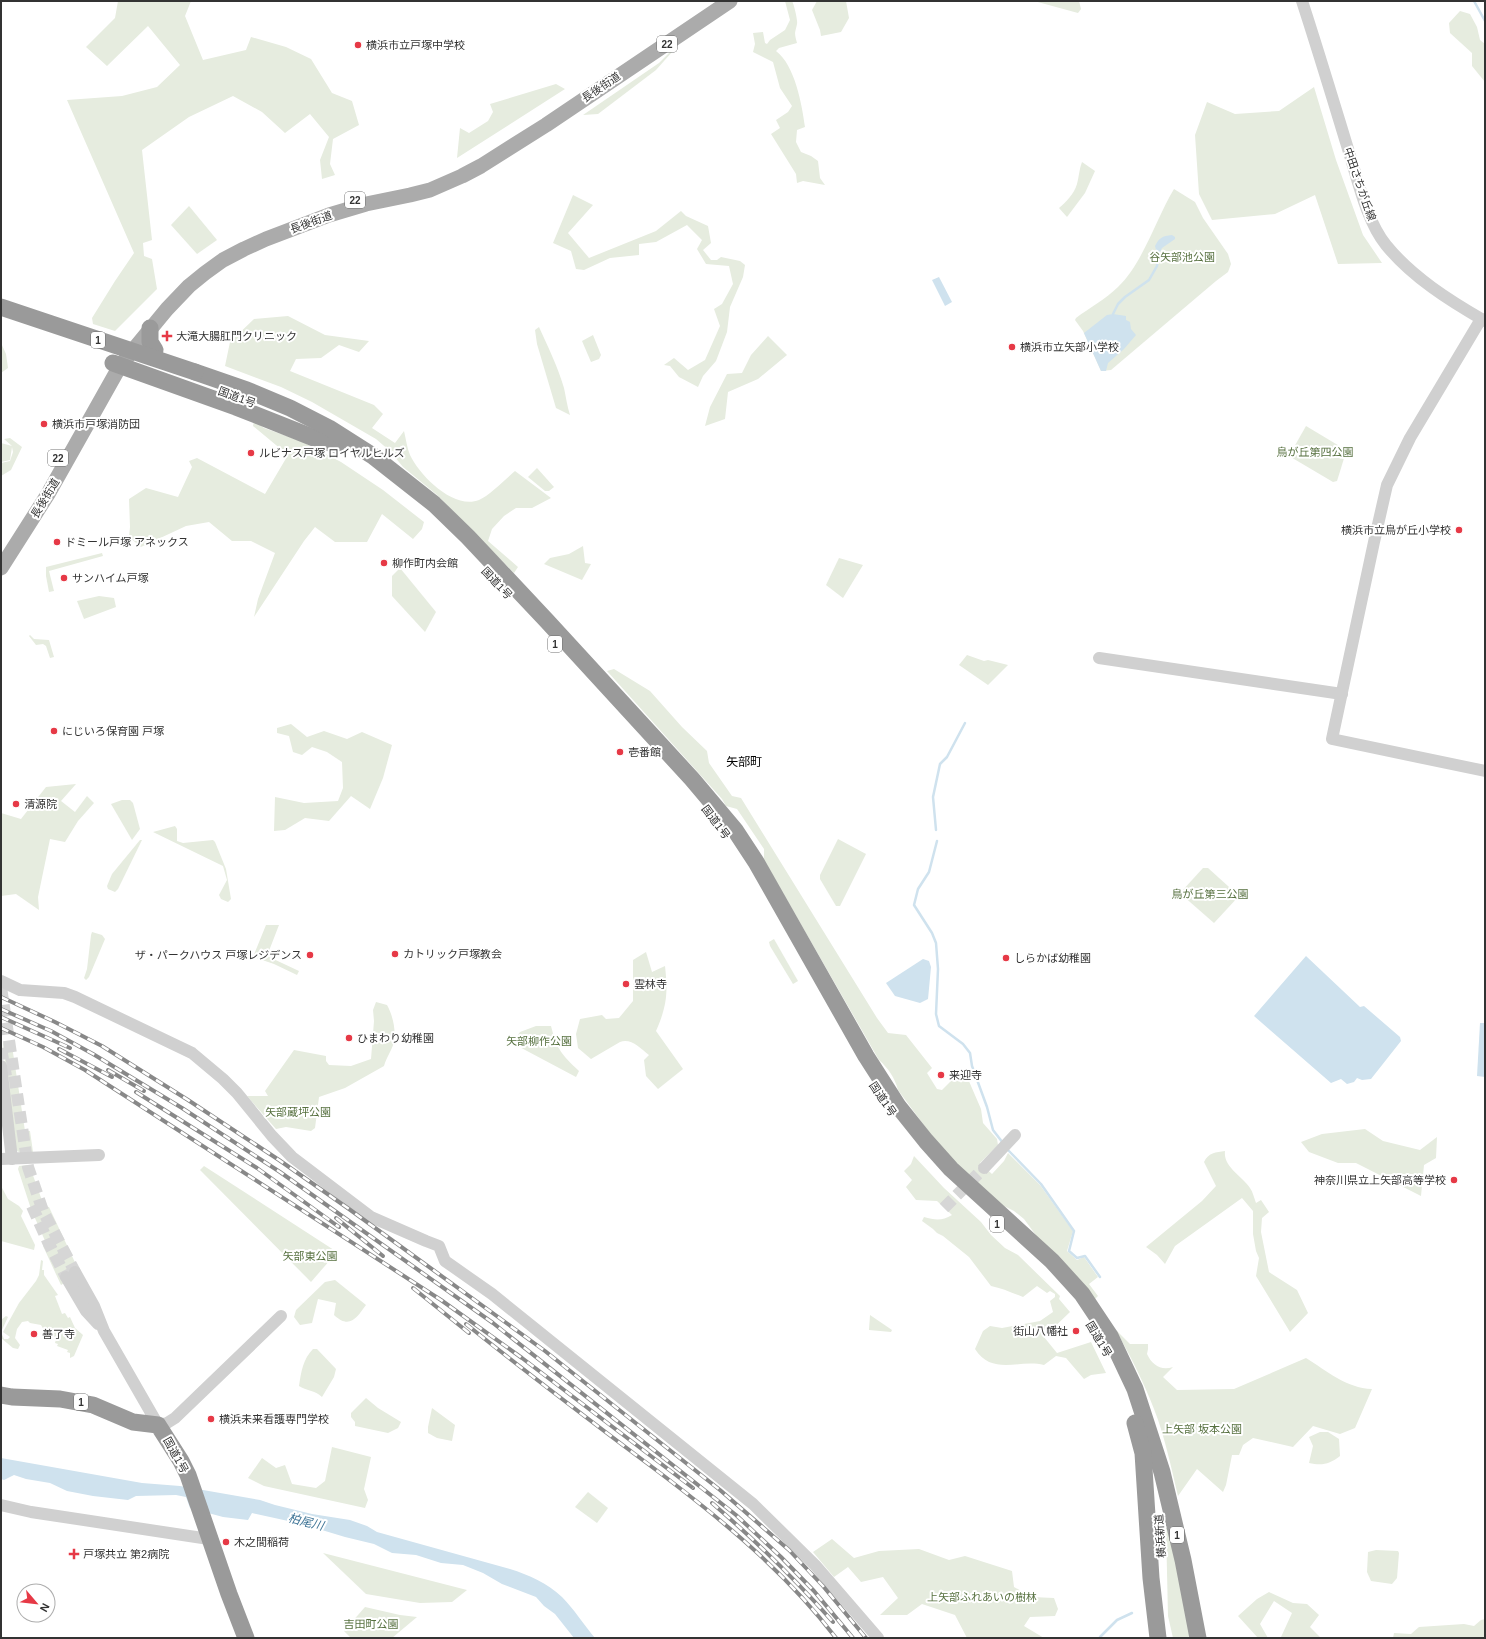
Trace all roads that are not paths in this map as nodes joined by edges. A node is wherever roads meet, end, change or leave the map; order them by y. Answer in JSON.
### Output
{"nodes":[{"id":1,"x":712,"y":1,"type":"edge"},
{"id":2,"x":730,"y":1,"type":"edge"},
{"id":3,"x":1302,"y":1,"type":"edge"},
{"id":4,"x":3,"y":302,"type":"edge"},
{"id":5,"x":1,"y":318,"type":"edge"},
{"id":6,"x":1483,"y":320,"type":"edge"},
{"id":7,"x":150,"y":328,"type":"junction"},
{"id":8,"x":133,"y":343,"type":"junction"},
{"id":9,"x":156,"y":351,"type":"junction"},
{"id":10,"x":117,"y":364,"type":"junction"},
{"id":11,"x":142,"y":374,"type":"junction"},
{"id":12,"x":194,"y":377,"type":"junction"},
{"id":13,"x":337,"y":445,"type":"junction"},
{"id":14,"x":400,"y":476,"type":"junction"},
{"id":15,"x":1,"y":552,"type":"edge"},
{"id":16,"x":1,"y":568,"type":"edge"},
{"id":17,"x":1099,"y":658,"type":"dead end"},
{"id":18,"x":1342,"y":694,"type":"junction"},
{"id":19,"x":1485,"y":772,"type":"edge"},
{"id":20,"x":1,"y":981,"type":"edge"},
{"id":21,"x":1,"y":1066,"type":"tunnel mouth"},
{"id":22,"x":1015,"y":1135,"type":"dead end"},
{"id":23,"x":99,"y":1155,"type":"dead end"},
{"id":24,"x":6,"y":1159,"type":"edge"},
{"id":25,"x":984,"y":1168,"type":"tunnel mouth"},
{"id":26,"x":71,"y":1274,"type":"tunnel mouth"},
{"id":27,"x":281,"y":1316,"type":"dead end"},
{"id":28,"x":1,"y":1395,"type":"edge"},
{"id":29,"x":158,"y":1425,"type":"junction"},
{"id":30,"x":1150,"y":1434,"type":"junction"},
{"id":31,"x":1,"y":1505,"type":"edge"},
{"id":32,"x":208,"y":1535,"type":"junction"},
{"id":33,"x":1151,"y":1578,"type":"junction"},
{"id":34,"x":246,"y":1638,"type":"edge"},
{"id":35,"x":878,"y":1638,"type":"edge"},
{"id":36,"x":1148,"y":1638,"type":"edge"},
{"id":37,"x":1158,"y":1638,"type":"edge"},
{"id":38,"x":1168,"y":1638,"type":"edge"},
{"id":39,"x":1198,"y":1638,"type":"edge"}],
"edges":[{"from":1,"to":8,"type":"main road","name":"長後街道","number":"22"},
{"from":2,"to":7,"type":"main road","name":"長後街道","number":"22"},
{"from":3,"to":6,"type":"street","name":"中田さちが丘線"},
{"from":4,"to":8,"type":"street"},
{"from":4,"to":12,"type":"highway","name":"国道1号","number":"1","bridge":true},
{"from":5,"to":12,"type":"highway","name":"国道1号","number":"1"},
{"from":6,"to":18,"type":"street"},
{"from":7,"to":8,"type":"main road","name":"長後街道","number":"22"},
{"from":7,"to":9,"type":"highway"},
{"from":8,"to":9,"type":"highway"},
{"from":8,"to":10,"type":"main road","name":"長後街道","number":"22"},
{"from":9,"to":11,"type":"highway"},
{"from":9,"to":14,"type":"highway"},
{"from":10,"to":11,"type":"highway"},
{"from":10,"to":15,"type":"main road","name":"長後街道","number":"22"},
{"from":10,"to":16,"type":"main road","name":"長後街道","number":"22"},
{"from":11,"to":13,"type":"highway"},
{"from":12,"to":13,"type":"highway","name":"国道1号","number":"1"},
{"from":12,"to":14,"type":"highway","name":"国道1号","number":"1"},
{"from":13,"to":33,"type":"highway","name":"国道1号","number":"1"},
{"from":14,"to":30,"type":"highway","name":"国道1号","number":"1"},
{"from":17,"to":18,"type":"street"},
{"from":18,"to":19,"type":"street"},
{"from":20,"to":35,"type":"street"},
{"from":21,"to":24,"type":"street"},
{"from":22,"to":25,"type":"street"},
{"from":23,"to":24,"type":"street"},
{"from":26,"to":29,"type":"street"},
{"from":27,"to":29,"type":"street"},
{"from":28,"to":29,"type":"highway","name":"国道1号","number":"1"},
{"from":29,"to":32,"type":"highway","name":"国道1号"},
{"from":30,"to":38,"type":"highway","name":"横浜新道"},
{"from":30,"to":39,"type":"highway","number":"1"},
{"from":31,"to":32,"type":"street"},
{"from":32,"to":34,"type":"highway","name":"国道1号"},
{"from":33,"to":36,"type":"highway","number":"1"},
{"from":33,"to":37,"type":"highway"}]}
